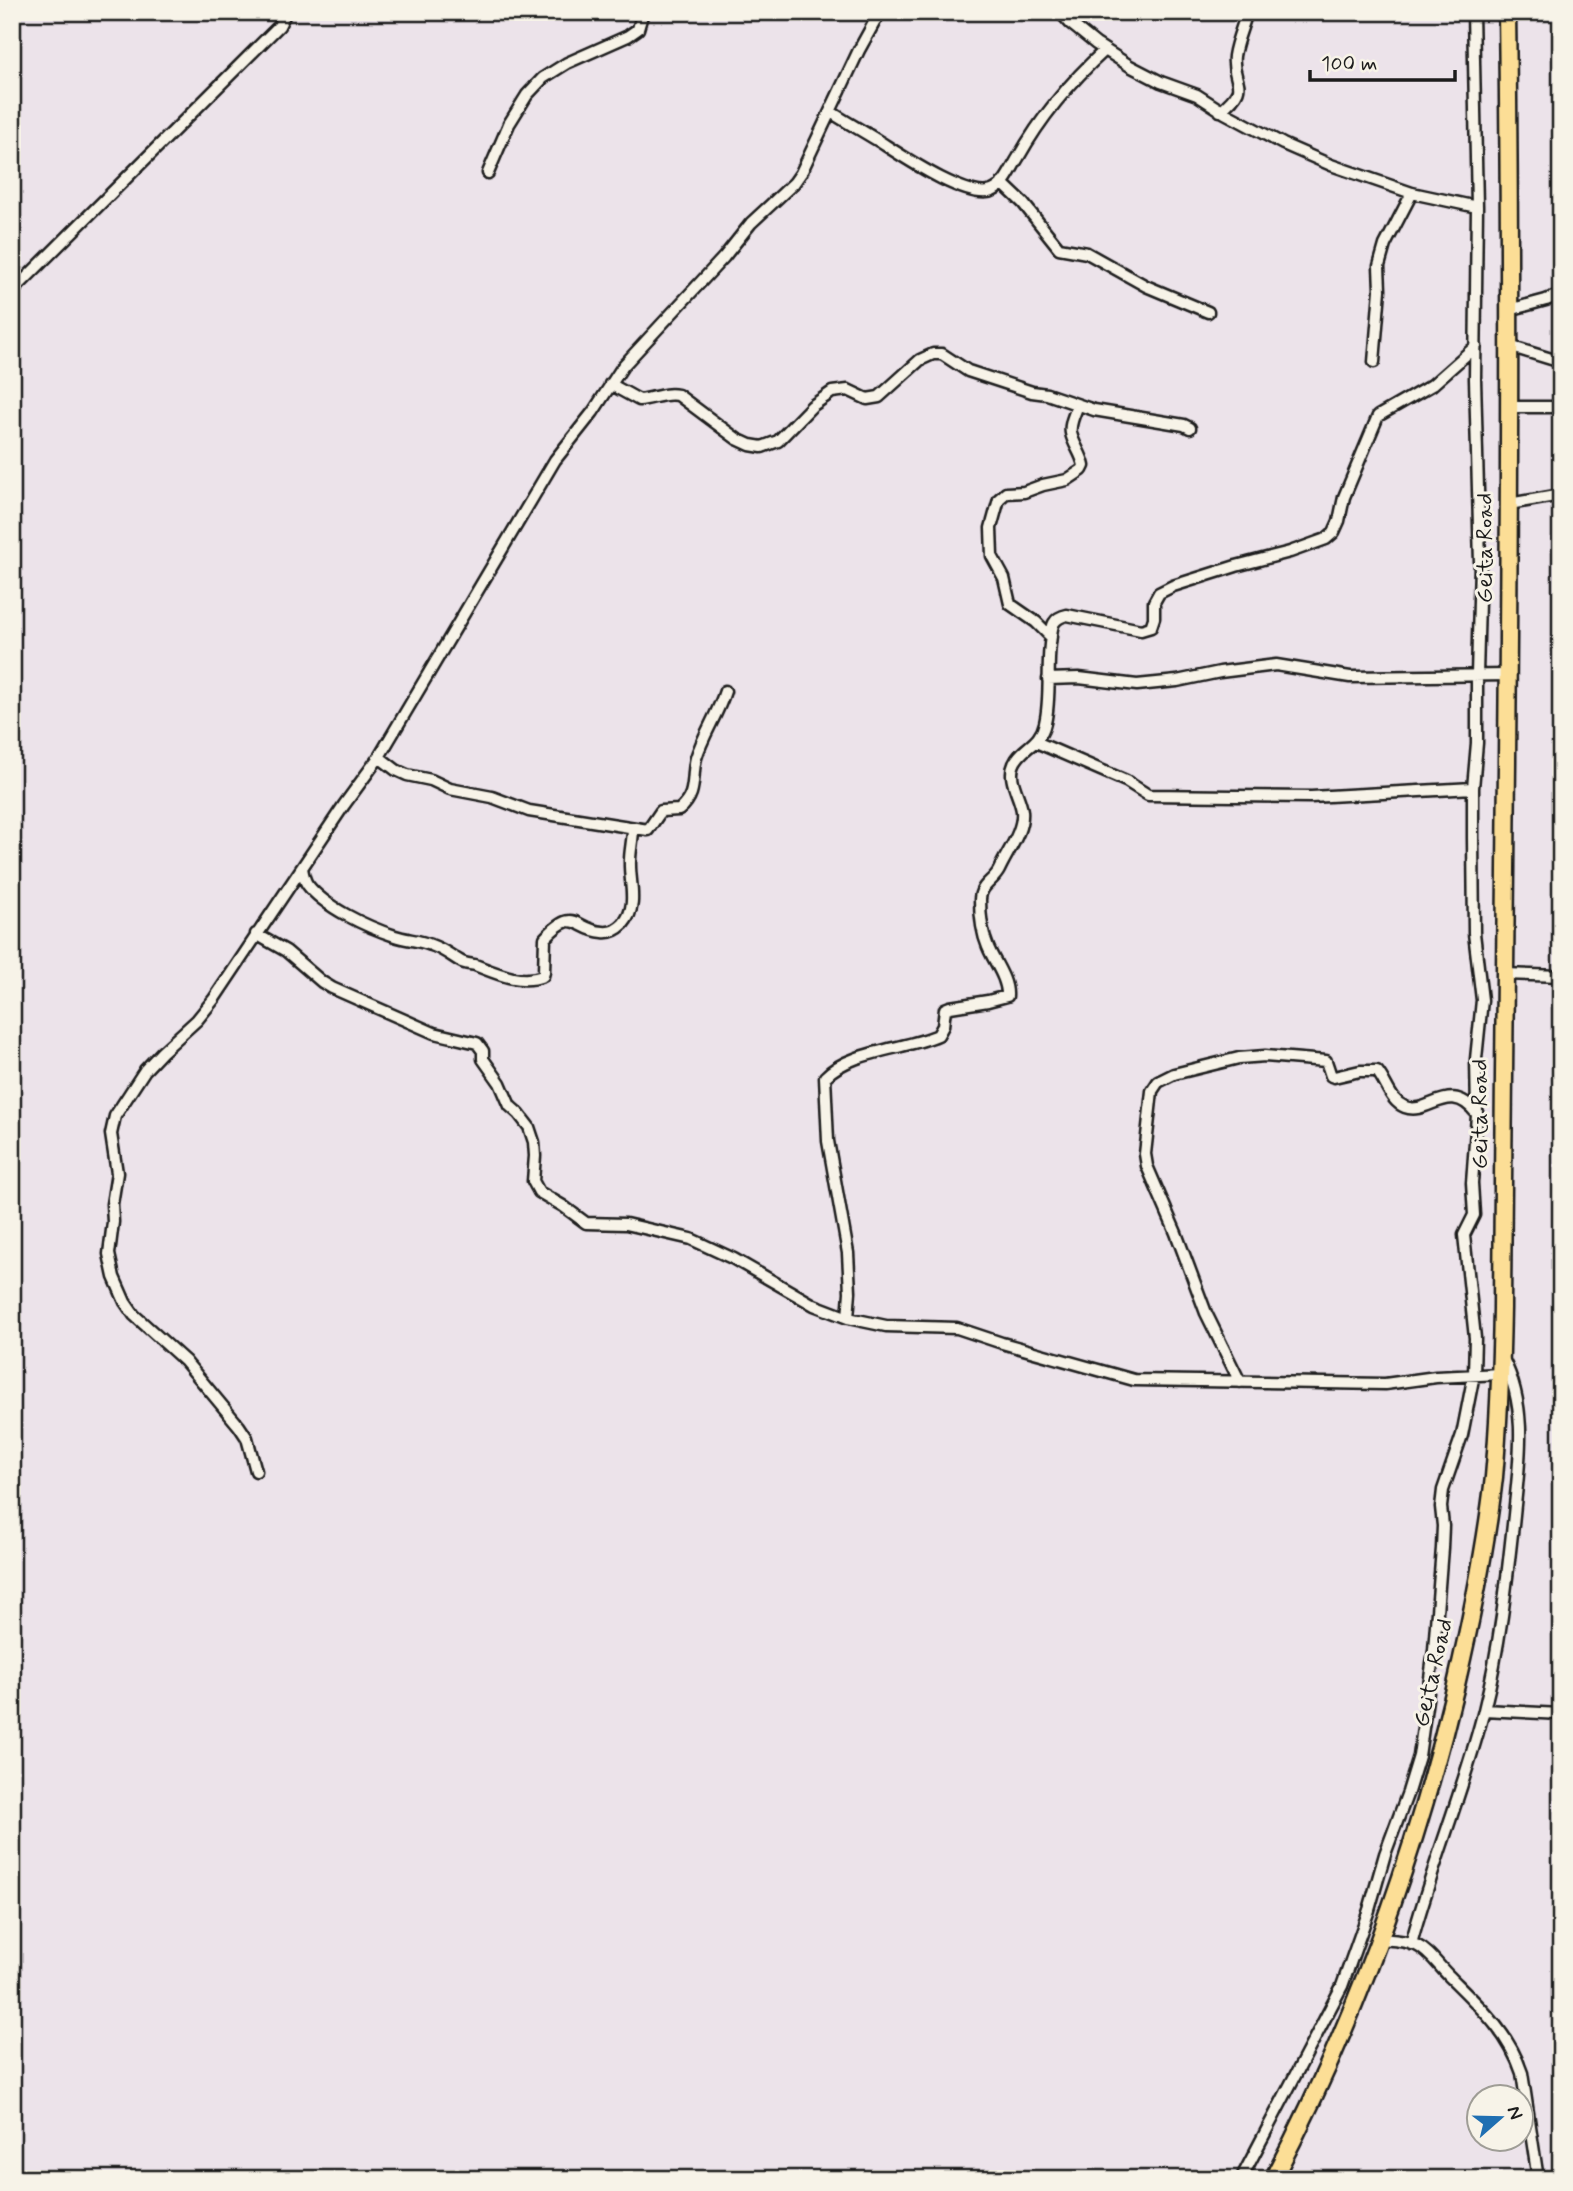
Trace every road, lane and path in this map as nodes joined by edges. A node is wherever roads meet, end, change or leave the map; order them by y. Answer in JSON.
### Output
{"nodes":[{"id":1,"x":286,"y":12,"type":"edge"},
{"id":2,"x":643,"y":12,"type":"edge"},
{"id":3,"x":880,"y":12,"type":"edge"},
{"id":4,"x":1060,"y":12,"type":"edge"},
{"id":5,"x":1247,"y":12,"type":"edge"},
{"id":6,"x":1473,"y":12,"type":"edge"},
{"id":7,"x":1507,"y":12,"type":"edge"},
{"id":8,"x":1105,"y":50,"type":"junction"},
{"id":9,"x":1220,"y":111,"type":"junction"},
{"id":10,"x":831,"y":112,"type":"junction"},
{"id":11,"x":488,"y":173,"type":"dead end"},
{"id":12,"x":1002,"y":183,"type":"junction"},
{"id":13,"x":1412,"y":193,"type":"junction"},
{"id":14,"x":1477,"y":207,"type":"junction"},
{"id":15,"x":12,"y":292,"type":"edge"},
{"id":16,"x":1561,"y":294,"type":"edge"},
{"id":17,"x":1509,"y":310,"type":"junction"},
{"id":18,"x":1208,"y":312,"type":"dead end"},
{"id":19,"x":1476,"y":346,"type":"junction"},
{"id":20,"x":1509,"y":346,"type":"junction"},
{"id":21,"x":1374,"y":362,"type":"dead end"},
{"id":22,"x":1561,"y":362,"type":"edge"},
{"id":23,"x":610,"y":384,"type":"junction"},
{"id":24,"x":1078,"y":405,"type":"junction"},
{"id":25,"x":1509,"y":407,"type":"junction"},
{"id":26,"x":1561,"y":407,"type":"edge"},
{"id":27,"x":1190,"y":428,"type":"dead end"},
{"id":28,"x":1561,"y":495,"type":"edge"},
{"id":29,"x":1508,"y":504,"type":"junction"},
{"id":30,"x":1051,"y":637,"type":"junction"},
{"id":31,"x":1477,"y":675,"type":"junction"},
{"id":32,"x":1508,"y":675,"type":"junction"},
{"id":33,"x":1048,"y":679,"type":"junction"},
{"id":34,"x":725,"y":691,"type":"dead end"},
{"id":35,"x":1036,"y":742,"type":"junction"},
{"id":36,"x":379,"y":757,"type":"junction"},
{"id":37,"x":1473,"y":788,"type":"junction"},
{"id":38,"x":633,"y":828,"type":"junction"},
{"id":39,"x":302,"y":868,"type":"junction"},
{"id":40,"x":256,"y":934,"type":"junction"},
{"id":41,"x":1504,"y":974,"type":"junction"},
{"id":42,"x":1561,"y":976,"type":"edge"},
{"id":43,"x":1478,"y":1115,"type":"junction"},
{"id":44,"x":848,"y":1318,"type":"junction"},
{"id":45,"x":1501,"y":1356,"type":"junction"},
{"id":46,"x":1474,"y":1374,"type":"junction"},
{"id":47,"x":1501,"y":1374,"type":"junction"},
{"id":48,"x":1240,"y":1381,"type":"junction"},
{"id":49,"x":256,"y":1471,"type":"dead end"},
{"id":50,"x":1484,"y":1710,"type":"junction"},
{"id":51,"x":1561,"y":1714,"type":"edge"},
{"id":52,"x":1379,"y":1939,"type":"junction"},
{"id":53,"x":1411,"y":1944,"type":"junction"},
{"id":54,"x":1241,"y":2179,"type":"edge"},
{"id":55,"x":1273,"y":2179,"type":"edge"},
{"id":56,"x":1538,"y":2179,"type":"edge"}],
"edges":[{"from":1,"to":15,"type":"street"},
{"from":2,"to":11,"type":"street"},
{"from":3,"to":10,"type":"street"},
{"from":4,"to":8,"type":"street"},
{"from":5,"to":9,"type":"street"},
{"from":6,"to":14,"type":"street"},
{"from":7,"to":17,"type":"highway","name":"Geita Road"},
{"from":8,"to":9,"type":"street"},
{"from":8,"to":12,"type":"street"},
{"from":9,"to":13,"type":"street"},
{"from":10,"to":12,"type":"street"},
{"from":10,"to":23,"type":"street"},
{"from":12,"to":18,"type":"street"},
{"from":13,"to":14,"type":"street"},
{"from":13,"to":21,"type":"street"},
{"from":14,"to":19,"type":"street"},
{"from":16,"to":17,"type":"street"},
{"from":17,"to":20,"type":"highway","name":"Geita Road"},
{"from":19,"to":30,"type":"street"},
{"from":19,"to":31,"type":"street"},
{"from":20,"to":22,"type":"street"},
{"from":20,"to":25,"type":"highway","name":"Geita Road"},
{"from":23,"to":24,"type":"street"},
{"from":23,"to":36,"type":"street"},
{"from":24,"to":27,"type":"street"},
{"from":24,"to":30,"type":"street"},
{"from":25,"to":26,"type":"street"},
{"from":25,"to":29,"type":"highway","name":"Geita Road"},
{"from":28,"to":29,"type":"street"},
{"from":29,"to":32,"type":"highway","name":"Geita Road"},
{"from":30,"to":33,"type":"street"},
{"from":31,"to":32,"type":"street"},
{"from":31,"to":33,"type":"street"},
{"from":31,"to":37,"type":"street"},
{"from":32,"to":41,"type":"highway","name":"Geita Road"},
{"from":33,"to":35,"type":"street"},
{"from":34,"to":38,"type":"street"},
{"from":35,"to":37,"type":"street"},
{"from":35,"to":44,"type":"street"},
{"from":36,"to":38,"type":"street"},
{"from":36,"to":39,"type":"street"},
{"from":37,"to":43,"type":"street"},
{"from":38,"to":39,"type":"street"},
{"from":39,"to":40,"type":"street"},
{"from":40,"to":44,"type":"street"},
{"from":40,"to":49,"type":"street"},
{"from":41,"to":42,"type":"street"},
{"from":41,"to":45,"type":"highway","name":"Geita Road"},
{"from":43,"to":46,"type":"street"},
{"from":43,"to":48,"type":"street"},
{"from":44,"to":48,"type":"street"},
{"from":45,"to":47,"type":"highway","name":"Geita Road"},
{"from":45,"to":50,"type":"street"},
{"from":46,"to":47,"type":"street"},
{"from":46,"to":48,"type":"street"},
{"from":46,"to":54,"type":"street"},
{"from":47,"to":52,"type":"highway","name":"Geita Road"},
{"from":50,"to":51,"type":"street"},
{"from":50,"to":53,"type":"street"},
{"from":52,"to":53,"type":"street"},
{"from":52,"to":55,"type":"highway","name":"Geita Road"},
{"from":53,"to":56,"type":"street"}]}
